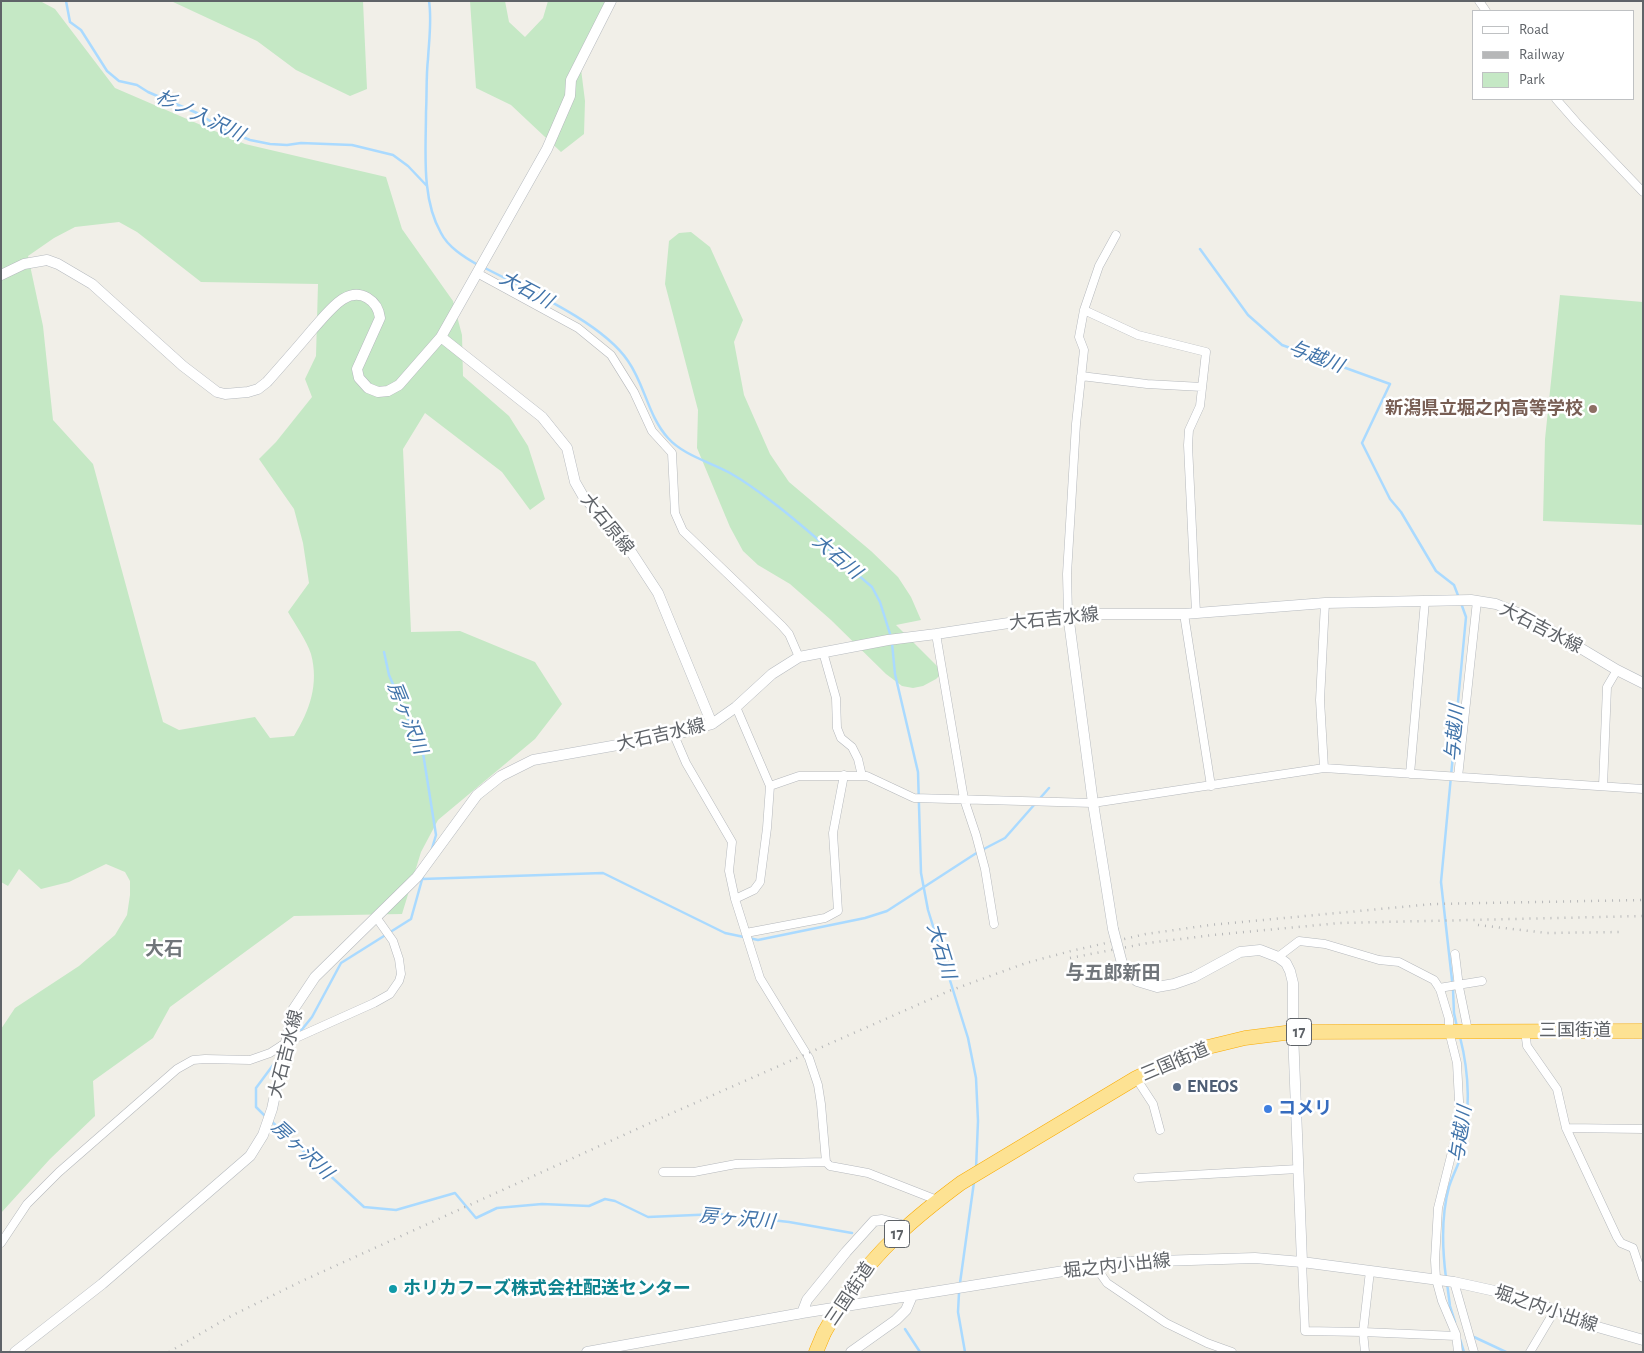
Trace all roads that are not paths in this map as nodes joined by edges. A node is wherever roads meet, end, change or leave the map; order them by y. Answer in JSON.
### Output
{"nodes":[{"id":1,"x":611,"y":1,"type":"edge"},
{"id":2,"x":1557,"y":100,"type":"edge"},
{"id":3,"x":1643,"y":192,"type":"edge"},
{"id":4,"x":1116,"y":235,"type":"dead end"},
{"id":5,"x":478,"y":271,"type":"junction"},
{"id":6,"x":1,"y":275,"type":"edge"},
{"id":7,"x":1084,"y":310,"type":"junction"},
{"id":8,"x":440,"y":336,"type":"junction"},
{"id":9,"x":1081,"y":376,"type":"junction"},
{"id":10,"x":1202,"y":387,"type":"junction"},
{"id":11,"x":1477,"y":600,"type":"junction"},
{"id":12,"x":1425,"y":601,"type":"junction"},
{"id":13,"x":1325,"y":603,"type":"junction"},
{"id":14,"x":1196,"y":613,"type":"junction"},
{"id":15,"x":1068,"y":614,"type":"junction"},
{"id":16,"x":1184,"y":614,"type":"junction"},
{"id":17,"x":936,"y":634,"type":"junction"},
{"id":18,"x":822,"y":652,"type":"junction"},
{"id":19,"x":799,"y":657,"type":"junction"},
{"id":20,"x":1617,"y":670,"type":"junction"},
{"id":21,"x":1643,"y":683,"type":"edge"},
{"id":22,"x":736,"y":707,"type":"junction"},
{"id":23,"x":712,"y":724,"type":"junction"},
{"id":24,"x":674,"y":735,"type":"junction"},
{"id":25,"x":1324,"y":768,"type":"junction"},
{"id":26,"x":1410,"y":774,"type":"junction"},
{"id":27,"x":844,"y":775,"type":"junction"},
{"id":28,"x":862,"y":776,"type":"junction"},
{"id":29,"x":1458,"y":777,"type":"junction"},
{"id":30,"x":770,"y":786,"type":"junction"},
{"id":31,"x":1211,"y":786,"type":"junction"},
{"id":32,"x":1603,"y":786,"type":"junction"},
{"id":33,"x":1643,"y":788,"type":"edge"},
{"id":34,"x":964,"y":799,"type":"junction"},
{"id":35,"x":1093,"y":803,"type":"junction"},
{"id":36,"x":736,"y":899,"type":"junction"},
{"id":37,"x":376,"y":917,"type":"junction"},
{"id":38,"x":994,"y":924,"type":"dead end"},
{"id":39,"x":746,"y":933,"type":"junction"},
{"id":40,"x":1454,"y":954,"type":"dead end"},
{"id":41,"x":1278,"y":957,"type":"junction"},
{"id":42,"x":1482,"y":981,"type":"dead end"},
{"id":43,"x":1458,"y":984,"type":"junction"},
{"id":44,"x":1443,"y":987,"type":"junction"},
{"id":45,"x":1468,"y":1031,"type":"junction"},
{"id":46,"x":1526,"y":1031,"type":"junction"},
{"id":47,"x":1643,"y":1031,"type":"edge"},
{"id":48,"x":1293,"y":1032,"type":"junction"},
{"id":49,"x":1449,"y":1032,"type":"junction"},
{"id":50,"x":287,"y":1042,"type":"junction"},
{"id":51,"x":1136,"y":1078,"type":"junction"},
{"id":52,"x":1566,"y":1128,"type":"junction"},
{"id":53,"x":1643,"y":1129,"type":"edge"},
{"id":54,"x":1160,"y":1130,"type":"dead end"},
{"id":55,"x":826,"y":1162,"type":"junction"},
{"id":56,"x":1298,"y":1170,"type":"junction"},
{"id":57,"x":663,"y":1172,"type":"dead end"},
{"id":58,"x":1138,"y":1178,"type":"dead end"},
{"id":59,"x":937,"y":1200,"type":"junction"},
{"id":60,"x":905,"y":1226,"type":"junction"},
{"id":61,"x":1,"y":1243,"type":"edge"},
{"id":62,"x":1302,"y":1262,"type":"junction"},
{"id":63,"x":1095,"y":1266,"type":"junction"},
{"id":64,"x":1370,"y":1271,"type":"junction"},
{"id":65,"x":1643,"y":1278,"type":"edge"},
{"id":66,"x":1439,"y":1280,"type":"junction"},
{"id":67,"x":1453,"y":1282,"type":"junction"},
{"id":68,"x":912,"y":1296,"type":"junction"},
{"id":69,"x":1555,"y":1310,"type":"junction"},
{"id":70,"x":802,"y":1313,"type":"junction"},
{"id":71,"x":1363,"y":1332,"type":"junction"},
{"id":72,"x":1456,"y":1336,"type":"junction"},
{"id":73,"x":1643,"y":1340,"type":"edge"},
{"id":74,"x":15,"y":1352,"type":"edge"},
{"id":75,"x":586,"y":1352,"type":"edge"},
{"id":76,"x":816,"y":1352,"type":"edge"},
{"id":77,"x":850,"y":1352,"type":"edge"},
{"id":78,"x":1232,"y":1352,"type":"edge"},
{"id":79,"x":1365,"y":1352,"type":"edge"},
{"id":80,"x":1458,"y":1352,"type":"edge"},
{"id":81,"x":1474,"y":1352,"type":"edge"},
{"id":82,"x":1530,"y":1352,"type":"edge"}],
"edges":[{"from":1,"to":5,"type":"main road"},
{"from":2,"to":3,"type":"street"},
{"from":4,"to":7,"type":"street"},
{"from":5,"to":8,"type":"main road"},
{"from":5,"to":19,"type":"street"},
{"from":6,"to":8,"type":"main road"},
{"from":7,"to":9,"type":"street"},
{"from":7,"to":10,"type":"street"},
{"from":8,"to":23,"type":"main road","name":"大石原線"},
{"from":9,"to":10,"type":"street"},
{"from":9,"to":15,"type":"street"},
{"from":10,"to":14,"type":"street"},
{"from":11,"to":12,"type":"main road","name":"大石吉水線"},
{"from":11,"to":20,"type":"main road","name":"大石吉水線"},
{"from":11,"to":29,"type":"street"},
{"from":12,"to":13,"type":"main road","name":"大石吉水線"},
{"from":12,"to":26,"type":"street"},
{"from":13,"to":14,"type":"main road","name":"大石吉水線"},
{"from":13,"to":25,"type":"street"},
{"from":14,"to":16,"type":"main road","name":"大石吉水線"},
{"from":15,"to":16,"type":"main road","name":"大石吉水線"},
{"from":15,"to":17,"type":"main road","name":"大石吉水線"},
{"from":15,"to":35,"type":"main road"},
{"from":16,"to":31,"type":"street"},
{"from":17,"to":18,"type":"main road","name":"大石吉水線"},
{"from":17,"to":34,"type":"street"},
{"from":18,"to":19,"type":"main road","name":"大石吉水線"},
{"from":18,"to":28,"type":"street"},
{"from":19,"to":22,"type":"main road","name":"大石吉水線"},
{"from":20,"to":21,"type":"main road","name":"大石吉水線"},
{"from":20,"to":32,"type":"street"},
{"from":22,"to":23,"type":"main road","name":"大石吉水線"},
{"from":22,"to":30,"type":"street"},
{"from":23,"to":24,"type":"main road","name":"大石吉水線"},
{"from":24,"to":36,"type":"street"},
{"from":24,"to":37,"type":"main road","name":"大石吉水線"},
{"from":25,"to":26,"type":"street"},
{"from":25,"to":31,"type":"street"},
{"from":26,"to":29,"type":"street"},
{"from":27,"to":28,"type":"street"},
{"from":27,"to":30,"type":"street"},
{"from":27,"to":39,"type":"street"},
{"from":28,"to":34,"type":"street"},
{"from":29,"to":32,"type":"street"},
{"from":30,"to":36,"type":"street"},
{"from":31,"to":35,"type":"street"},
{"from":32,"to":33,"type":"street"},
{"from":34,"to":35,"type":"street"},
{"from":34,"to":38,"type":"street"},
{"from":35,"to":41,"type":"main road","bridge":true},
{"from":36,"to":39,"type":"street"},
{"from":37,"to":50,"type":"main road","name":"大石吉水線"},
{"from":37,"to":50,"type":"street"},
{"from":39,"to":55,"type":"street"},
{"from":40,"to":43,"type":"street"},
{"from":41,"to":44,"type":"street"},
{"from":41,"to":48,"type":"main road"},
{"from":42,"to":43,"type":"street"},
{"from":43,"to":44,"type":"street"},
{"from":43,"to":45,"type":"street"},
{"from":44,"to":49,"type":"street"},
{"from":45,"to":46,"type":"highway","name":"三国街道","number":"17"},
{"from":45,"to":49,"type":"highway","name":"三国街道","number":"17"},
{"from":46,"to":47,"type":"highway","name":"三国街道","number":"17"},
{"from":46,"to":52,"type":"street"},
{"from":48,"to":49,"type":"highway","name":"三国街道","number":"17"},
{"from":48,"to":51,"type":"highway","name":"三国街道","number":"17"},
{"from":48,"to":56,"type":"main road"},
{"from":49,"to":66,"type":"street"},
{"from":50,"to":61,"type":"street"},
{"from":50,"to":74,"type":"main road","name":"大石吉水線"},
{"from":51,"to":54,"type":"street"},
{"from":51,"to":59,"type":"highway","name":"三国街道","number":"17"},
{"from":52,"to":53,"type":"street"},
{"from":52,"to":65,"type":"street"},
{"from":55,"to":57,"type":"street"},
{"from":55,"to":59,"type":"street"},
{"from":56,"to":58,"type":"street"},
{"from":56,"to":62,"type":"main road"},
{"from":59,"to":60,"type":"highway","name":"三国街道","number":"17"},
{"from":60,"to":70,"type":"main road"},
{"from":60,"to":76,"type":"highway","name":"三国街道","number":"17","bridge":true},
{"from":62,"to":63,"type":"main road","name":"堀之内小出線"},
{"from":62,"to":64,"type":"main road","name":"堀之内小出線"},
{"from":62,"to":71,"type":"street"},
{"from":63,"to":68,"type":"main road","name":"堀之内小出線"},
{"from":63,"to":78,"type":"street"},
{"from":64,"to":66,"type":"main road","name":"堀之内小出線"},
{"from":64,"to":71,"type":"street"},
{"from":66,"to":67,"type":"main road","name":"堀之内小出線"},
{"from":66,"to":72,"type":"street"},
{"from":67,"to":69,"type":"main road","name":"堀之内小出線"},
{"from":67,"to":81,"type":"street"},
{"from":68,"to":70,"type":"main road","name":"堀之内小出線"},
{"from":68,"to":77,"type":"main road"},
{"from":69,"to":73,"type":"main road","name":"堀之内小出線"},
{"from":69,"to":82,"type":"street"},
{"from":70,"to":75,"type":"main road","name":"堀之内小出線"},
{"from":71,"to":72,"type":"street"},
{"from":71,"to":79,"type":"street"},
{"from":72,"to":80,"type":"street"}]}
